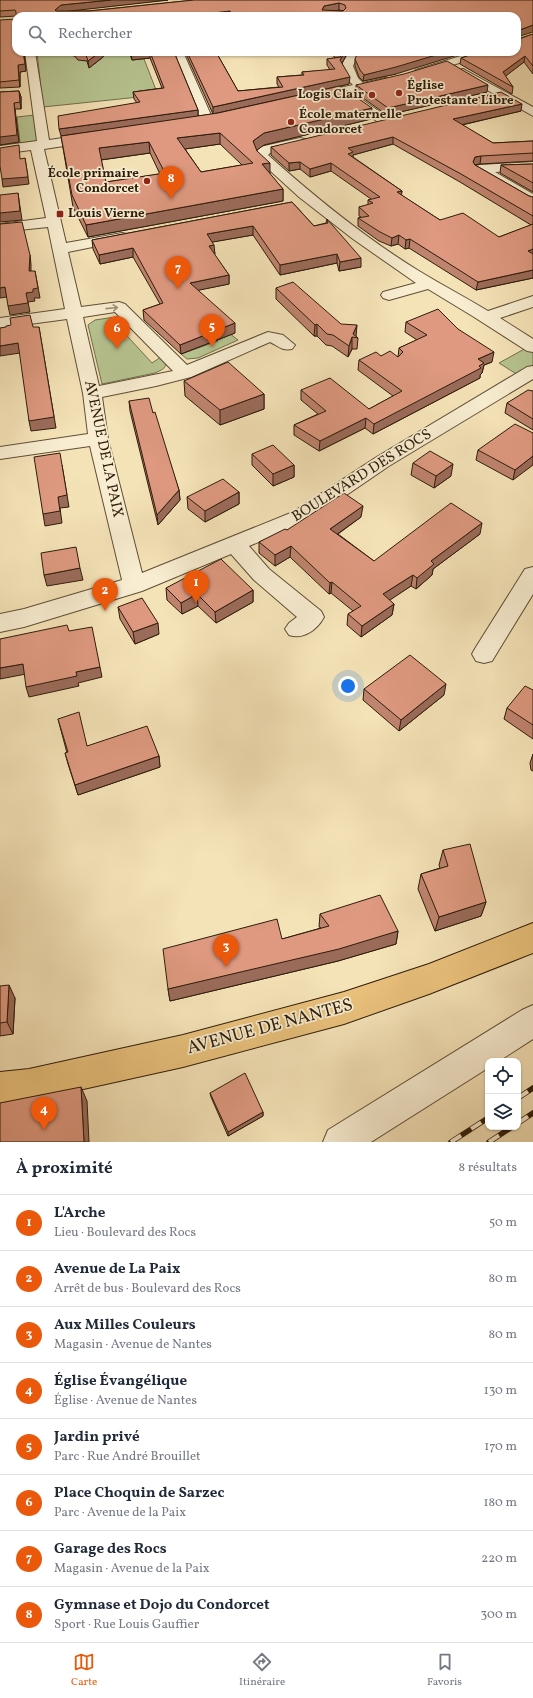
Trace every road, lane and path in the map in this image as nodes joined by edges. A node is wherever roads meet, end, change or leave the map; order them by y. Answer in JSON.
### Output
{"nodes":[{"id":1,"x":31,"y":56,"type":"edge"},
{"id":2,"x":180,"y":56,"type":"edge"},
{"id":3,"x":353,"y":56,"type":"edge"},
{"id":4,"x":472,"y":56,"type":"edge"},
{"id":5,"x":448,"y":64,"type":"junction"},
{"id":6,"x":361,"y":87,"type":"junction"},
{"id":7,"x":342,"y":91,"type":"junction"},
{"id":8,"x":36,"y":92,"type":"junction"},
{"id":9,"x":21,"y":93,"type":"edge"},
{"id":10,"x":502,"y":94,"type":"junction"},
{"id":11,"x":488,"y":98,"type":"edge"},
{"id":12,"x":306,"y":99,"type":"edge"},
{"id":13,"x":533,"y":112,"type":"edge"},
{"id":14,"x":223,"y":118,"type":"edge"},
{"id":15,"x":400,"y":118,"type":"edge"},
{"id":16,"x":209,"y":120,"type":"junction"},
{"id":17,"x":386,"y":122,"type":"junction"},
{"id":18,"x":192,"y":123,"type":"edge"},
{"id":19,"x":370,"y":125,"type":"edge"},
{"id":20,"x":100,"y":136,"type":"edge"},
{"id":21,"x":308,"y":140,"type":"edge"},
{"id":22,"x":41,"y":145,"type":"junction"},
{"id":23,"x":0,"y":150,"type":"edge"},
{"id":24,"x":533,"y":166,"type":"edge"},
{"id":25,"x":533,"y":200,"type":"edge"},
{"id":26,"x":53,"y":222,"type":"junction"},
{"id":27,"x":0,"y":228,"type":"edge"},
{"id":28,"x":134,"y":235,"type":"edge"},
{"id":29,"x":60,"y":249,"type":"junction"},
{"id":30,"x":430,"y":284,"type":"junction"},
{"id":31,"x":389,"y":296,"type":"dead end"},
{"id":32,"x":533,"y":301,"type":"edge"},
{"id":33,"x":74,"y":313,"type":"junction"},
{"id":34,"x":486,"y":316,"type":"junction"},
{"id":35,"x":0,"y":323,"type":"edge"},
{"id":36,"x":286,"y":345,"type":"dead end"},
{"id":37,"x":533,"y":347,"type":"edge"},
{"id":38,"x":533,"y":371,"type":"edge"},
{"id":39,"x":185,"y":372,"type":"junction"},
{"id":40,"x":92,"y":393,"type":"junction"},
{"id":41,"x":98,"y":439,"type":"junction"},
{"id":42,"x":0,"y":453,"type":"edge"},
{"id":43,"x":236,"y":544,"type":"junction"},
{"id":44,"x":533,"y":575,"type":"edge"},
{"id":45,"x":134,"y":585,"type":"junction"},
{"id":46,"x":0,"y":623,"type":"edge"},
{"id":47,"x":297,"y":628,"type":"dead end"},
{"id":48,"x":484,"y":654,"type":"dead end"},
{"id":49,"x":533,"y":938,"type":"edge"},
{"id":50,"x":533,"y":1021,"type":"edge"},
{"id":51,"x":0,"y":1089,"type":"edge"},
{"id":52,"x":340,"y":1142,"type":"edge"}],
"edges":[{"from":1,"to":8,"type":"street","name":"AVENUE DE LA PAIX"},
{"from":2,"to":16,"type":"street"},
{"from":3,"to":6,"type":"street"},
{"from":4,"to":5,"type":"street"},
{"from":5,"to":6,"type":"street"},
{"from":5,"to":10,"type":"street"},
{"from":6,"to":7,"type":"street"},
{"from":7,"to":12,"type":"street"},
{"from":7,"to":17,"type":"street"},
{"from":8,"to":9,"type":"street"},
{"from":8,"to":22,"type":"street","name":"AVENUE DE LA PAIX"},
{"from":10,"to":11,"type":"street"},
{"from":10,"to":13,"type":"street"},
{"from":14,"to":16,"type":"street"},
{"from":15,"to":17,"type":"street"},
{"from":16,"to":18,"type":"street"},
{"from":17,"to":19,"type":"street"},
{"from":20,"to":22,"type":"street"},
{"from":21,"to":30,"type":"street"},
{"from":22,"to":23,"type":"street"},
{"from":22,"to":26,"type":"street","name":"AVENUE DE LA PAIX"},
{"from":24,"to":25,"type":"street"},
{"from":26,"to":27,"type":"street"},
{"from":26,"to":29,"type":"street","name":"AVENUE DE LA PAIX"},
{"from":28,"to":29,"type":"street"},
{"from":29,"to":33,"type":"street","name":"AVENUE DE LA PAIX"},
{"from":30,"to":31,"type":"street"},
{"from":30,"to":34,"type":"street"},
{"from":32,"to":34,"type":"street"},
{"from":33,"to":35,"type":"street"},
{"from":33,"to":39,"type":"street","one_way":true},
{"from":33,"to":40,"type":"street","name":"AVENUE DE LA PAIX"},
{"from":34,"to":37,"type":"street"},
{"from":36,"to":39,"type":"street"},
{"from":38,"to":43,"type":"street","name":"BOULEVARD DES ROCS"},
{"from":39,"to":40,"type":"street"},
{"from":40,"to":41,"type":"street","name":"AVENUE DE LA PAIX"},
{"from":41,"to":42,"type":"street"},
{"from":41,"to":45,"type":"street","name":"AVENUE DE LA PAIX"},
{"from":43,"to":45,"type":"street","name":"BOULEVARD DES ROCS"},
{"from":43,"to":47,"type":"street"},
{"from":44,"to":48,"type":"street"},
{"from":45,"to":46,"type":"street","name":"BOULEVARD DES ROCS"},
{"from":49,"to":51,"type":"main road","name":"AVENUE DE NANTES"},
{"from":50,"to":52,"type":"street"}]}
